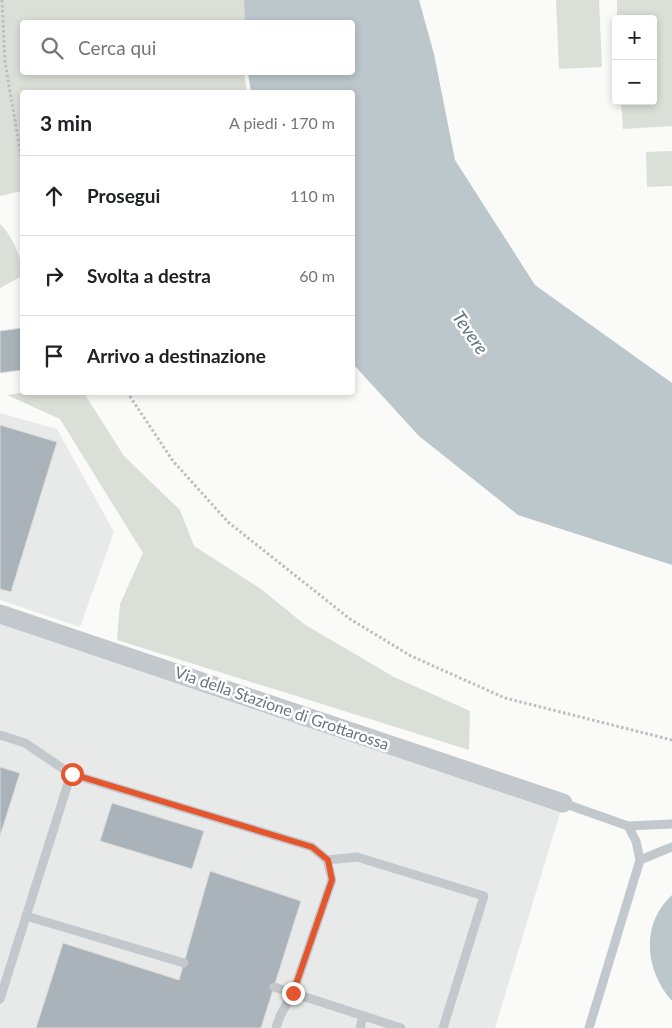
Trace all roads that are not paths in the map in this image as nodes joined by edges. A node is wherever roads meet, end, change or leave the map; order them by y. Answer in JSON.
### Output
{"nodes":[{"id":1,"x":0,"y":614,"type":"edge"},
{"id":2,"x":0,"y":735,"type":"edge"},
{"id":3,"x":72,"y":774,"type":"junction"},
{"id":4,"x":564,"y":803,"type":"joint"},
{"id":5,"x":672,"y":824,"type":"edge"},
{"id":6,"x":628,"y":826,"type":"junction"},
{"id":7,"x":672,"y":847,"type":"edge"},
{"id":8,"x":328,"y":860,"type":"junction"},
{"id":9,"x":640,"y":860,"type":"junction"},
{"id":10,"x":26,"y":916,"type":"junction"},
{"id":11,"x":184,"y":963,"type":"dead end"},
{"id":12,"x":274,"y":987,"type":"dead end"},
{"id":13,"x":293,"y":993,"type":"junction"},
{"id":14,"x":0,"y":999,"type":"edge"},
{"id":15,"x":363,"y":1016,"type":"junction"},
{"id":16,"x":276,"y":1028,"type":"edge"},
{"id":17,"x":360,"y":1028,"type":"edge"},
{"id":18,"x":402,"y":1028,"type":"edge"},
{"id":19,"x":443,"y":1028,"type":"edge"},
{"id":20,"x":589,"y":1028,"type":"edge"}],
"edges":[{"from":1,"to":4,"type":"street","name":"Via della Stazione di Grottarossa"},
{"from":2,"to":3,"type":"lane"},
{"from":3,"to":8,"type":"lane"},
{"from":3,"to":10,"type":"lane"},
{"from":4,"to":6,"type":"lane"},
{"from":5,"to":6,"type":"lane"},
{"from":6,"to":9,"type":"lane"},
{"from":7,"to":9,"type":"lane"},
{"from":8,"to":13,"type":"lane"},
{"from":8,"to":19,"type":"lane"},
{"from":9,"to":20,"type":"lane"},
{"from":10,"to":11,"type":"lane"},
{"from":10,"to":14,"type":"lane"},
{"from":12,"to":13,"type":"lane"},
{"from":13,"to":15,"type":"lane"},
{"from":13,"to":16,"type":"lane"},
{"from":15,"to":17,"type":"lane"},
{"from":15,"to":18,"type":"lane"}]}
